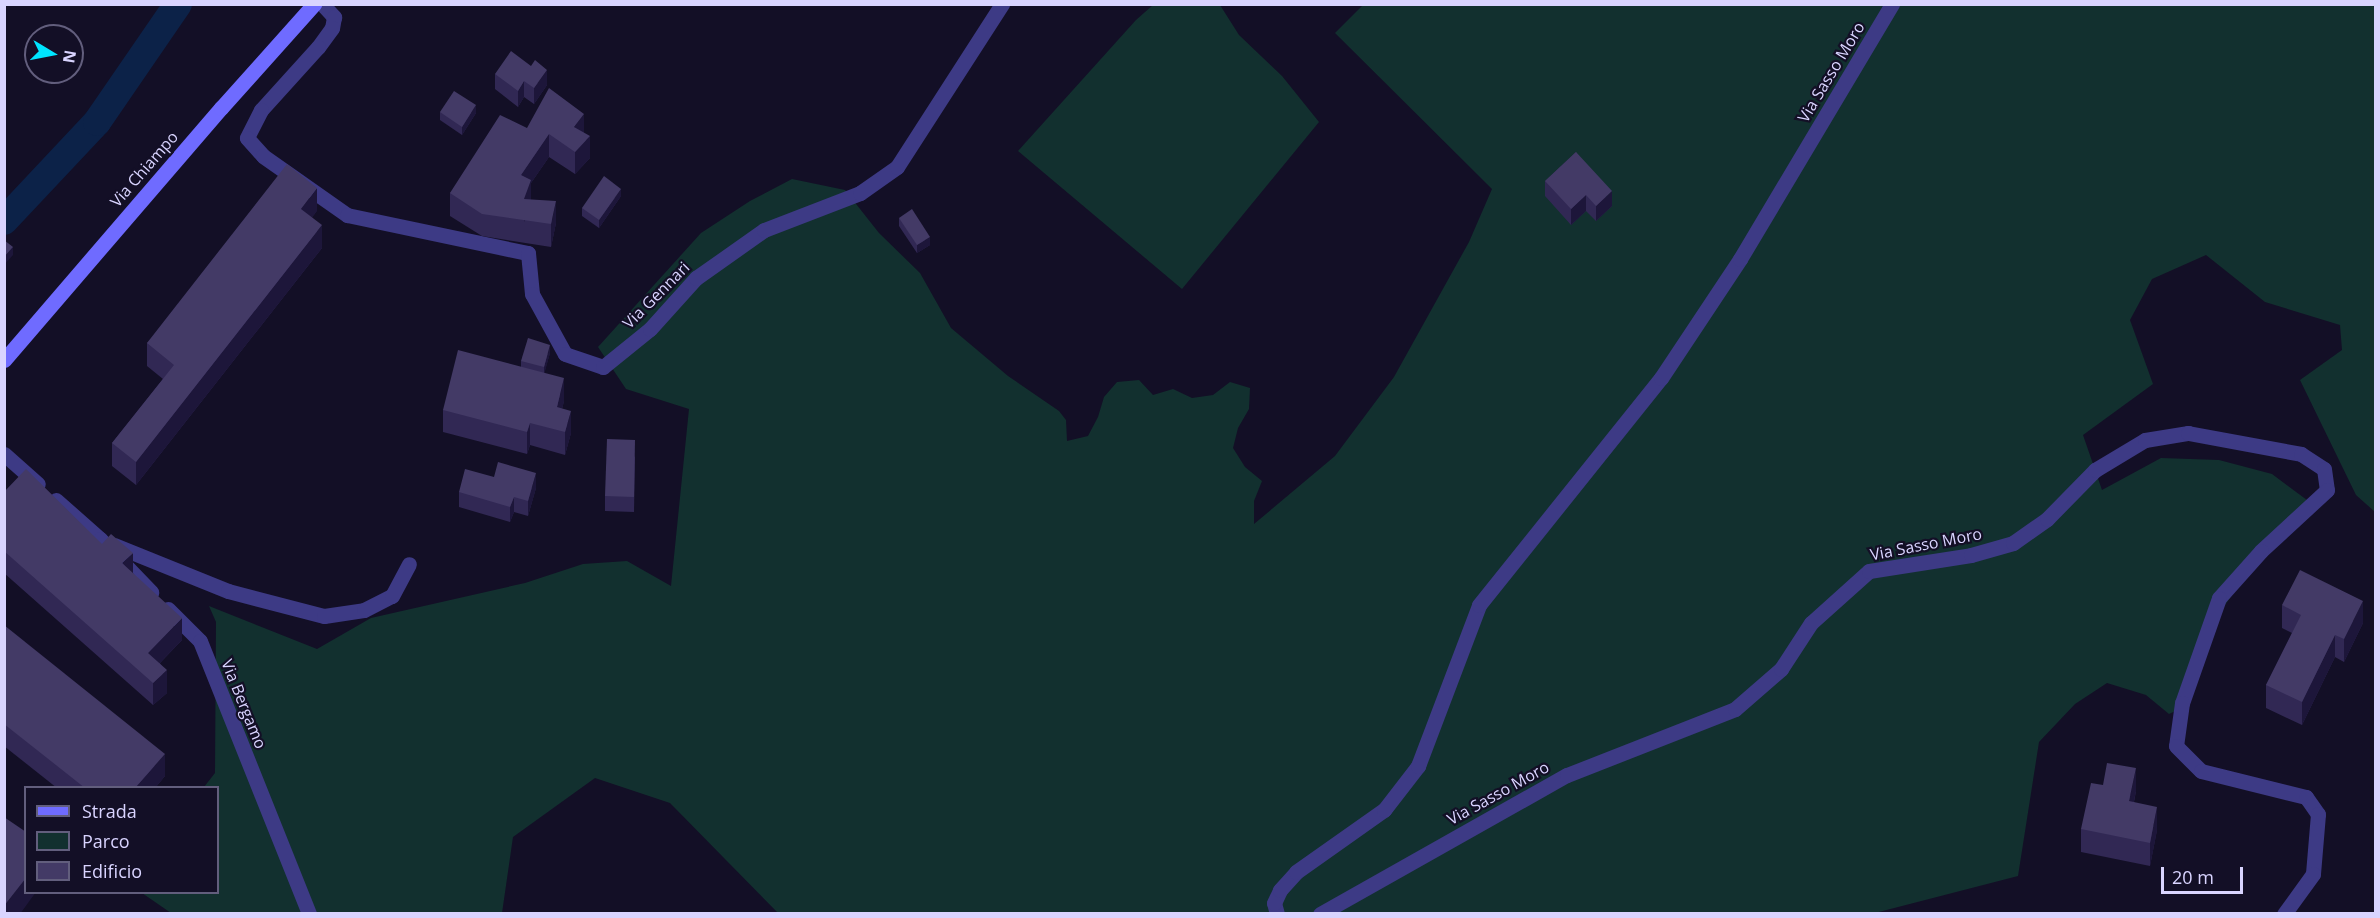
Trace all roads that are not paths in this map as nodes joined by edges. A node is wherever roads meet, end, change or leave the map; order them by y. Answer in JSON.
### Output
{"nodes":[{"id":1,"x":314,"y":4,"type":"edge"},
{"id":2,"x":322,"y":4,"type":"edge"},
{"id":3,"x":1002,"y":4,"type":"edge"},
{"id":4,"x":1892,"y":4,"type":"edge"},
{"id":5,"x":4,"y":360,"type":"edge"},
{"id":6,"x":4,"y":454,"type":"edge"},
{"id":7,"x":100,"y":539,"type":"junction"},
{"id":8,"x":409,"y":564,"type":"dead end"},
{"id":9,"x":309,"y":914,"type":"edge"},
{"id":10,"x":1276,"y":914,"type":"edge"},
{"id":11,"x":1320,"y":914,"type":"edge"},
{"id":12,"x":2284,"y":914,"type":"edge"}],
"edges":[{"from":1,"to":5,"type":"main road","name":"Via Chiampo"},
{"from":2,"to":3,"type":"street","name":"Via Gennari"},
{"from":4,"to":10,"type":"street","name":"Via Sasso Moro"},
{"from":6,"to":7,"type":"street","name":"Via Bergamo"},
{"from":7,"to":8,"type":"street","name":"Via Bergamo"},
{"from":7,"to":9,"type":"street","name":"Via Bergamo"},
{"from":11,"to":12,"type":"street","name":"Via Sasso Moro"}]}
